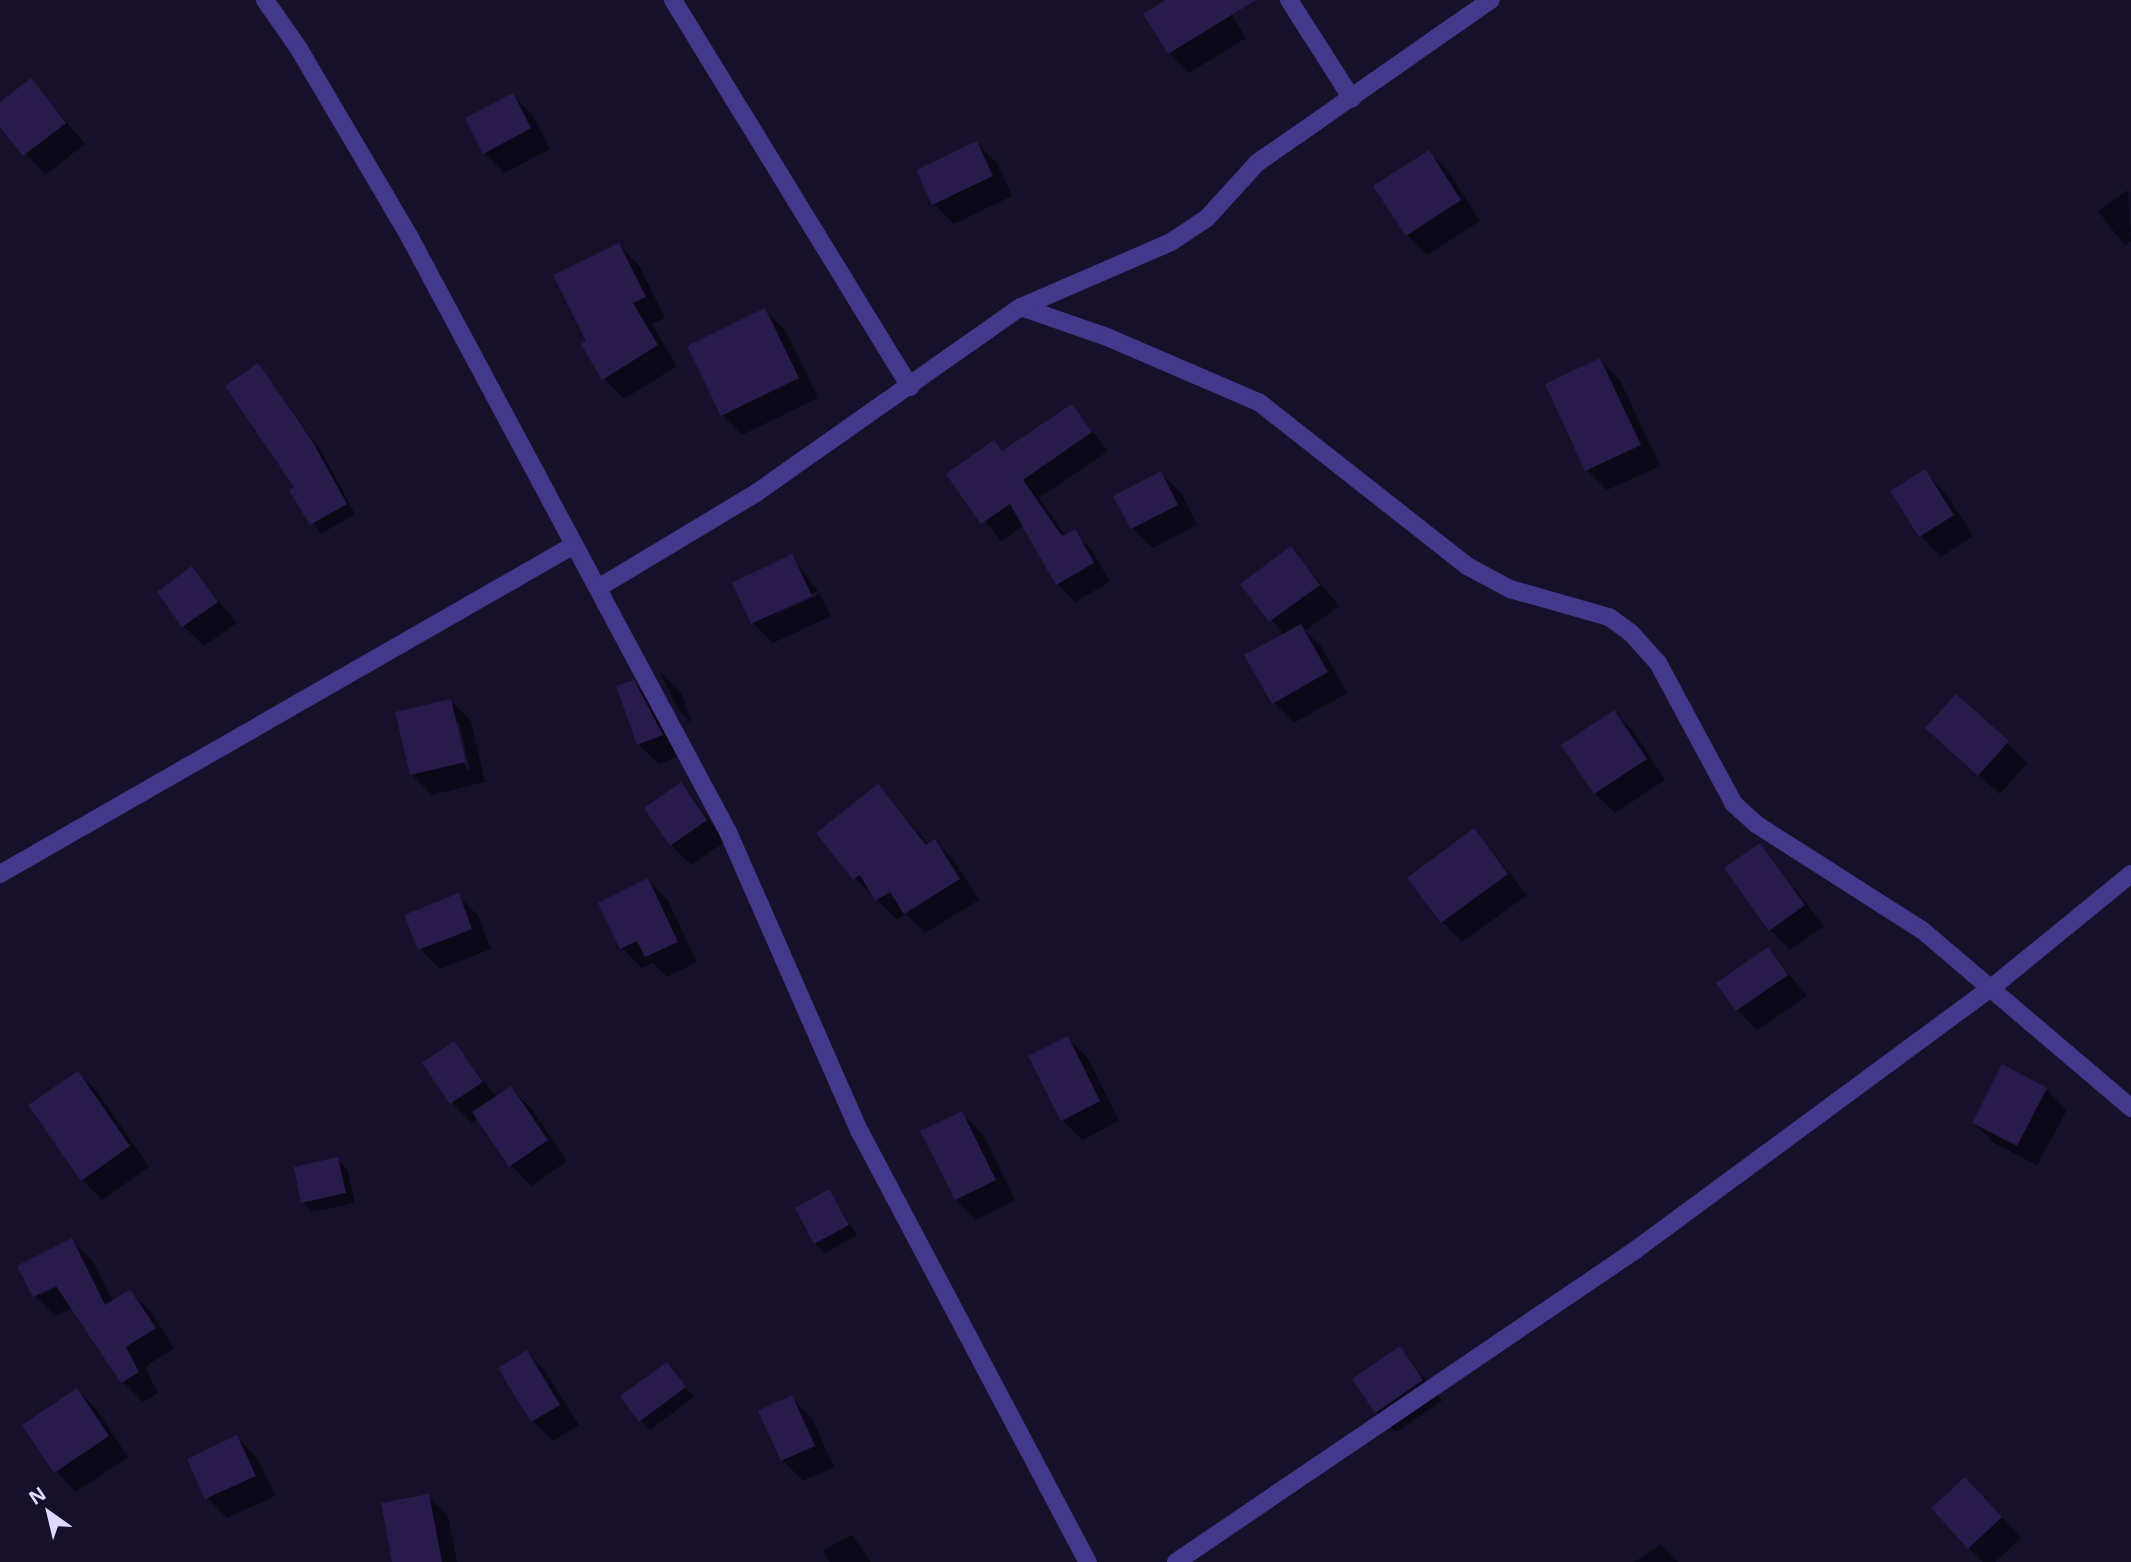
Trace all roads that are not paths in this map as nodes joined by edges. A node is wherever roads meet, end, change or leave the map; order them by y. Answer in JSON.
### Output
{"nodes":[{"id":1,"x":265,"y":0,"type":"edge"},
{"id":2,"x":673,"y":0,"type":"edge"},
{"id":3,"x":1289,"y":0,"type":"edge"},
{"id":4,"x":1491,"y":0,"type":"edge"},
{"id":5,"x":1352,"y":99,"type":"junction"},
{"id":6,"x":1021,"y":307,"type":"junction"},
{"id":7,"x":910,"y":387,"type":"junction"},
{"id":8,"x":574,"y":545,"type":"junction"},
{"id":9,"x":598,"y":588,"type":"junction"},
{"id":10,"x":0,"y":874,"type":"edge"},
{"id":11,"x":2131,"y":874,"type":"edge"},
{"id":12,"x":1990,"y":989,"type":"junction"},
{"id":13,"x":2131,"y":1108,"type":"edge"},
{"id":14,"x":1088,"y":1562,"type":"edge"},
{"id":15,"x":1176,"y":1562,"type":"edge"}],
"edges":[{"from":1,"to":8,"type":"street"},
{"from":2,"to":7,"type":"street"},
{"from":3,"to":5,"type":"street"},
{"from":4,"to":5,"type":"street"},
{"from":5,"to":6,"type":"street"},
{"from":6,"to":7,"type":"street"},
{"from":6,"to":12,"type":"street"},
{"from":7,"to":9,"type":"street"},
{"from":8,"to":9,"type":"street"},
{"from":8,"to":10,"type":"street"},
{"from":9,"to":14,"type":"street"},
{"from":11,"to":12,"type":"street"},
{"from":12,"to":13,"type":"street"},
{"from":12,"to":15,"type":"street"}]}
